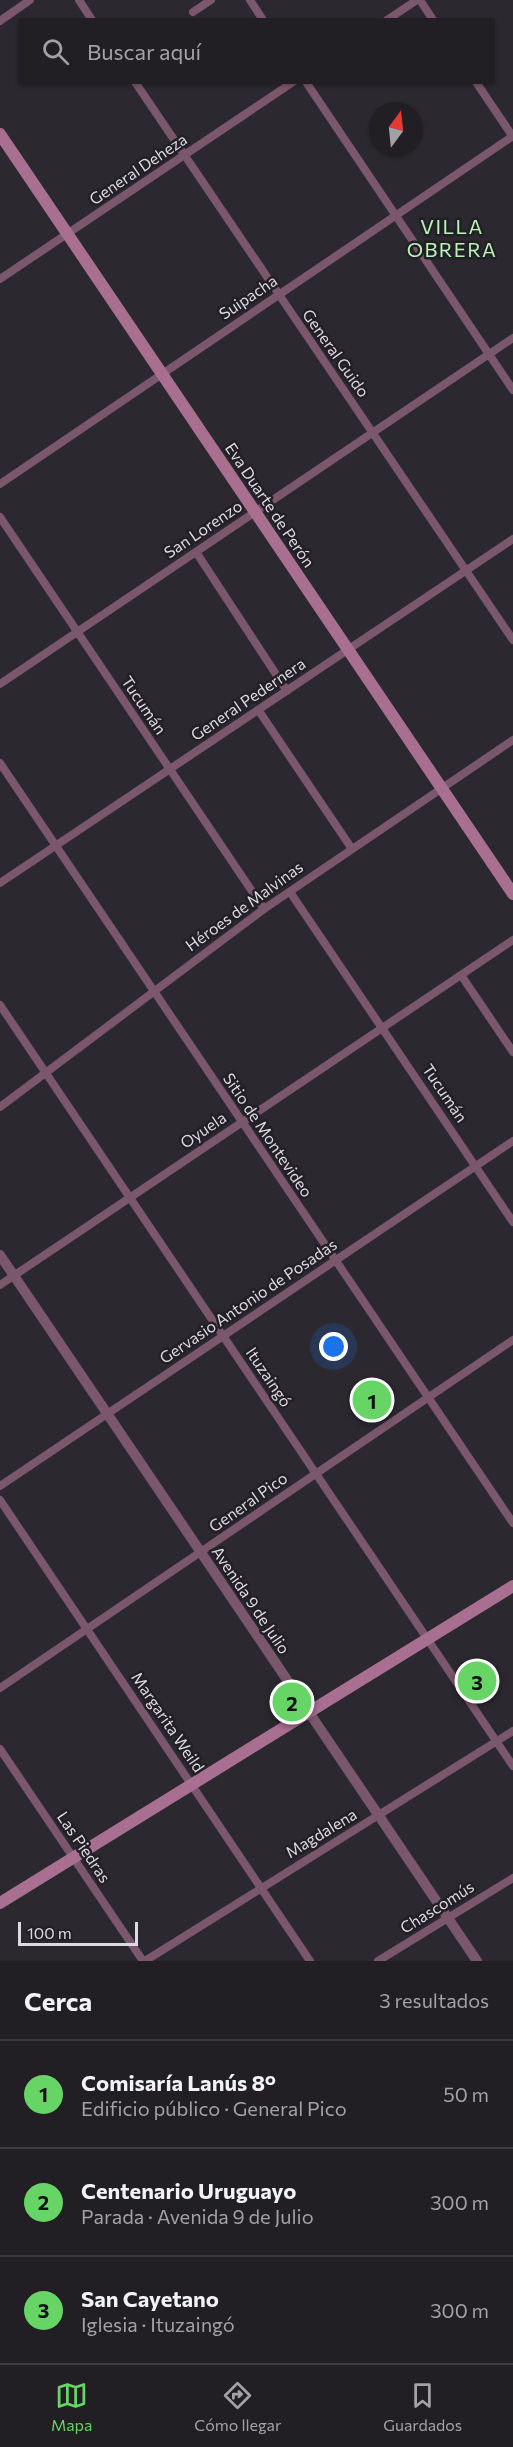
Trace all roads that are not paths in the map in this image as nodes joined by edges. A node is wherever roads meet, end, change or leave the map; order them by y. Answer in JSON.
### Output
{"nodes":[{"id":1,"x":30,"y":0,"type":"edge"},
{"id":2,"x":79,"y":0,"type":"edge"},
{"id":3,"x":211,"y":0,"type":"edge"},
{"id":4,"x":250,"y":0,"type":"edge"},
{"id":5,"x":418,"y":0,"type":"edge"},
{"id":6,"x":193,"y":12,"type":"dead end"},
{"id":7,"x":91,"y":18,"type":"edge"},
{"id":8,"x":262,"y":18,"type":"edge"},
{"id":9,"x":390,"y":18,"type":"edge"},
{"id":10,"x":432,"y":18,"type":"edge"},
{"id":11,"x":0,"y":21,"type":"edge"},
{"id":12,"x":136,"y":84,"type":"edge"},
{"id":13,"x":290,"y":84,"type":"edge"},
{"id":14,"x":307,"y":84,"type":"edge"},
{"id":15,"x":477,"y":84,"type":"edge"},
{"id":16,"x":0,"y":134,"type":"edge"},
{"id":17,"x":513,"y":137,"type":"edge"},
{"id":18,"x":185,"y":155,"type":"junction"},
{"id":19,"x":397,"y":216,"type":"junction"},
{"id":20,"x":68,"y":235,"type":"junction"},
{"id":21,"x":0,"y":279,"type":"edge"},
{"id":22,"x":278,"y":295,"type":"junction"},
{"id":23,"x":513,"y":338,"type":"edge"},
{"id":24,"x":489,"y":355,"type":"junction"},
{"id":25,"x":161,"y":374,"type":"junction"},
{"id":26,"x":513,"y":390,"type":"edge"},
{"id":27,"x":373,"y":433,"type":"junction"},
{"id":28,"x":0,"y":484,"type":"edge"},
{"id":29,"x":255,"y":512,"type":"junction"},
{"id":30,"x":0,"y":517,"type":"edge"},
{"id":31,"x":513,"y":539,"type":"edge"},
{"id":32,"x":196,"y":552,"type":"junction"},
{"id":33,"x":466,"y":571,"type":"junction"},
{"id":34,"x":76,"y":632,"type":"junction"},
{"id":35,"x":513,"y":640,"type":"edge"},
{"id":36,"x":348,"y":649,"type":"junction"},
{"id":37,"x":0,"y":684,"type":"edge"},
{"id":38,"x":286,"y":691,"type":"junction"},
{"id":39,"x":259,"y":711,"type":"junction"},
{"id":40,"x":513,"y":740,"type":"edge"},
{"id":41,"x":0,"y":763,"type":"edge"},
{"id":42,"x":170,"y":770,"type":"junction"},
{"id":43,"x":442,"y":788,"type":"junction"},
{"id":44,"x":55,"y":847,"type":"junction"},
{"id":45,"x":352,"y":849,"type":"junction"},
{"id":46,"x":0,"y":883,"type":"edge"},
{"id":47,"x":290,"y":891,"type":"junction"},
{"id":48,"x":513,"y":894,"type":"edge"},
{"id":49,"x":264,"y":909,"type":"junction"},
{"id":50,"x":513,"y":940,"type":"edge"},
{"id":51,"x":461,"y":975,"type":"junction"},
{"id":52,"x":154,"y":990,"type":"junction"},
{"id":53,"x":0,"y":1005,"type":"edge"},
{"id":54,"x":382,"y":1028,"type":"junction"},
{"id":55,"x":513,"y":1052,"type":"edge"},
{"id":56,"x":46,"y":1073,"type":"junction"},
{"id":57,"x":0,"y":1107,"type":"edge"},
{"id":58,"x":241,"y":1122,"type":"junction"},
{"id":59,"x":513,"y":1141,"type":"edge"},
{"id":60,"x":476,"y":1165,"type":"junction"},
{"id":61,"x":129,"y":1198,"type":"junction"},
{"id":62,"x":513,"y":1222,"type":"edge"},
{"id":63,"x":0,"y":1255,"type":"edge"},
{"id":64,"x":335,"y":1260,"type":"junction"},
{"id":65,"x":14,"y":1276,"type":"junction"},
{"id":66,"x":0,"y":1285,"type":"edge"},
{"id":67,"x":224,"y":1336,"type":"junction"},
{"id":68,"x":513,"y":1340,"type":"edge"},
{"id":69,"x":428,"y":1397,"type":"junction"},
{"id":70,"x":107,"y":1415,"type":"junction"},
{"id":71,"x":316,"y":1474,"type":"junction"},
{"id":72,"x":0,"y":1486,"type":"edge"},
{"id":73,"x":0,"y":1500,"type":"edge"},
{"id":74,"x":513,"y":1523,"type":"edge"},
{"id":75,"x":201,"y":1553,"type":"junction"},
{"id":76,"x":513,"y":1586,"type":"edge"},
{"id":77,"x":87,"y":1629,"type":"junction"},
{"id":78,"x":427,"y":1640,"type":"junction"},
{"id":79,"x":0,"y":1688,"type":"edge"},
{"id":80,"x":309,"y":1712,"type":"junction"},
{"id":81,"x":513,"y":1731,"type":"edge"},
{"id":82,"x":496,"y":1741,"type":"junction"},
{"id":83,"x":0,"y":1749,"type":"edge"},
{"id":84,"x":513,"y":1766,"type":"edge"},
{"id":85,"x":192,"y":1784,"type":"junction"},
{"id":86,"x":378,"y":1815,"type":"junction"},
{"id":87,"x":74,"y":1858,"type":"junction"},
{"id":88,"x":513,"y":1878,"type":"edge"},
{"id":89,"x":260,"y":1887,"type":"junction"},
{"id":90,"x":0,"y":1903,"type":"edge"},
{"id":91,"x":448,"y":1918,"type":"junction"},
{"id":92,"x":144,"y":1961,"type":"edge"},
{"id":93,"x":310,"y":1961,"type":"edge"},
{"id":94,"x":378,"y":1961,"type":"edge"},
{"id":95,"x":477,"y":1961,"type":"edge"}],
"edges":[{"from":1,"to":11,"type":"street"},
{"from":2,"to":7,"type":"street"},
{"from":3,"to":6,"type":"street"},
{"from":4,"to":8,"type":"street"},
{"from":5,"to":9,"type":"street"},
{"from":5,"to":10,"type":"street"},
{"from":12,"to":18,"type":"street","name":"General Guido"},
{"from":13,"to":18,"type":"street","name":"General Deheza"},
{"from":14,"to":19,"type":"street"},
{"from":15,"to":17,"type":"street"},
{"from":16,"to":20,"type":"main road","name":"Eva Duarte de Perón"},
{"from":17,"to":19,"type":"street","name":"Suipacha"},
{"from":18,"to":20,"type":"street","name":"General Deheza"},
{"from":18,"to":22,"type":"street","name":"General Guido"},
{"from":19,"to":22,"type":"street","name":"Suipacha"},
{"from":19,"to":24,"type":"street"},
{"from":20,"to":21,"type":"street","name":"General Deheza"},
{"from":20,"to":25,"type":"main road","name":"Eva Duarte de Perón"},
{"from":22,"to":25,"type":"street","name":"Suipacha"},
{"from":22,"to":27,"type":"street","name":"General Guido"},
{"from":23,"to":24,"type":"street","name":"San Lorenzo"},
{"from":24,"to":26,"type":"street"},
{"from":24,"to":27,"type":"street","name":"San Lorenzo"},
{"from":25,"to":28,"type":"street","name":"Suipacha"},
{"from":25,"to":29,"type":"main road","name":"Eva Duarte de Perón"},
{"from":27,"to":29,"type":"street","name":"San Lorenzo"},
{"from":27,"to":33,"type":"street","name":"General Guido"},
{"from":29,"to":32,"type":"street","name":"San Lorenzo"},
{"from":29,"to":36,"type":"main road","name":"Eva Duarte de Perón"},
{"from":30,"to":34,"type":"street","name":"Tucumán"},
{"from":31,"to":33,"type":"street","name":"General Pedernera"},
{"from":32,"to":34,"type":"street","name":"San Lorenzo"},
{"from":32,"to":38,"type":"street"},
{"from":33,"to":35,"type":"street","name":"General Guido"},
{"from":33,"to":36,"type":"street","name":"General Pedernera"},
{"from":34,"to":37,"type":"street","name":"San Lorenzo"},
{"from":34,"to":42,"type":"street","name":"Tucumán"},
{"from":36,"to":38,"type":"street","name":"General Pedernera"},
{"from":36,"to":43,"type":"main road","name":"Eva Duarte de Perón"},
{"from":38,"to":39,"type":"street","name":"General Pedernera"},
{"from":39,"to":42,"type":"street","name":"General Pedernera"},
{"from":39,"to":45,"type":"street"},
{"from":40,"to":43,"type":"street","name":"Héroes de Malvinas"},
{"from":41,"to":44,"type":"street","name":"Sitio de Montevideo"},
{"from":42,"to":44,"type":"street","name":"General Pedernera"},
{"from":42,"to":49,"type":"street","name":"Tucumán"},
{"from":43,"to":45,"type":"street","name":"Héroes de Malvinas"},
{"from":43,"to":48,"type":"main road","name":"Eva Duarte de Perón"},
{"from":44,"to":46,"type":"street","name":"General Pedernera"},
{"from":44,"to":52,"type":"street","name":"Sitio de Montevideo"},
{"from":45,"to":47,"type":"street","name":"Héroes de Malvinas"},
{"from":47,"to":49,"type":"street","name":"Héroes de Malvinas"},
{"from":47,"to":54,"type":"street","name":"Tucumán"},
{"from":49,"to":52,"type":"street","name":"Héroes de Malvinas"},
{"from":50,"to":51,"type":"street","name":"Oyuela"},
{"from":51,"to":54,"type":"street","name":"Oyuela"},
{"from":51,"to":55,"type":"street"},
{"from":52,"to":56,"type":"street","name":"Héroes de Malvinas"},
{"from":52,"to":58,"type":"street","name":"Sitio de Montevideo"},
{"from":53,"to":56,"type":"street","name":"Ituzaingó"},
{"from":54,"to":58,"type":"street","name":"Oyuela"},
{"from":54,"to":60,"type":"street","name":"Tucumán"},
{"from":56,"to":57,"type":"street","name":"Héroes de Malvinas"},
{"from":56,"to":61,"type":"street","name":"Ituzaingó"},
{"from":58,"to":61,"type":"street","name":"Oyuela"},
{"from":58,"to":64,"type":"street","name":"Sitio de Montevideo"},
{"from":59,"to":60,"type":"street","name":"Gervasio Antonio de Posadas"},
{"from":60,"to":62,"type":"street","name":"Tucumán"},
{"from":60,"to":64,"type":"street","name":"Gervasio Antonio de Posadas"},
{"from":61,"to":65,"type":"street","name":"Oyuela"},
{"from":61,"to":67,"type":"street","name":"Ituzaingó"},
{"from":63,"to":65,"type":"street","name":"Avenida 9 de Julio"},
{"from":64,"to":67,"type":"street","name":"Gervasio Antonio de Posadas"},
{"from":64,"to":69,"type":"street","name":"Sitio de Montevideo"},
{"from":65,"to":66,"type":"street","name":"Oyuela"},
{"from":65,"to":70,"type":"street","name":"Avenida 9 de Julio"},
{"from":67,"to":70,"type":"street","name":"Gervasio Antonio de Posadas"},
{"from":67,"to":71,"type":"street","name":"Ituzaingó"},
{"from":68,"to":69,"type":"street","name":"General Pico"},
{"from":69,"to":71,"type":"street","name":"General Pico"},
{"from":69,"to":74,"type":"street","name":"Sitio de Montevideo"},
{"from":70,"to":72,"type":"street","name":"Gervasio Antonio de Posadas"},
{"from":70,"to":75,"type":"street","name":"Avenida 9 de Julio"},
{"from":71,"to":75,"type":"street","name":"General Pico"},
{"from":71,"to":78,"type":"street","name":"Ituzaingó"},
{"from":73,"to":77,"type":"street","name":"Margarita Weild"},
{"from":75,"to":77,"type":"street","name":"General Pico"},
{"from":75,"to":80,"type":"street","name":"Avenida 9 de Julio"},
{"from":76,"to":78,"type":"main road"},
{"from":77,"to":79,"type":"street","name":"General Pico"},
{"from":77,"to":85,"type":"street","name":"Margarita Weild"},
{"from":78,"to":80,"type":"main road"},
{"from":78,"to":82,"type":"street","name":"Ituzaingó"},
{"from":80,"to":85,"type":"main road"},
{"from":80,"to":86,"type":"street","name":"Avenida 9 de Julio"},
{"from":81,"to":82,"type":"street","name":"Magdalena"},
{"from":82,"to":84,"type":"street","name":"Ituzaingó"},
{"from":82,"to":86,"type":"street","name":"Magdalena"},
{"from":83,"to":87,"type":"street","name":"Las Piedras"},
{"from":85,"to":87,"type":"main road"},
{"from":85,"to":89,"type":"street","name":"Margarita Weild"},
{"from":86,"to":89,"type":"street","name":"Magdalena"},
{"from":86,"to":91,"type":"street","name":"Avenida 9 de Julio"},
{"from":87,"to":90,"type":"main road"},
{"from":87,"to":92,"type":"street","name":"Las Piedras"},
{"from":88,"to":91,"type":"street","name":"Chascomús"},
{"from":89,"to":92,"type":"street","name":"Magdalena"},
{"from":89,"to":93,"type":"street","name":"Margarita Weild"},
{"from":91,"to":94,"type":"street","name":"Chascomús"},
{"from":91,"to":95,"type":"street","name":"Avenida 9 de Julio"}]}
